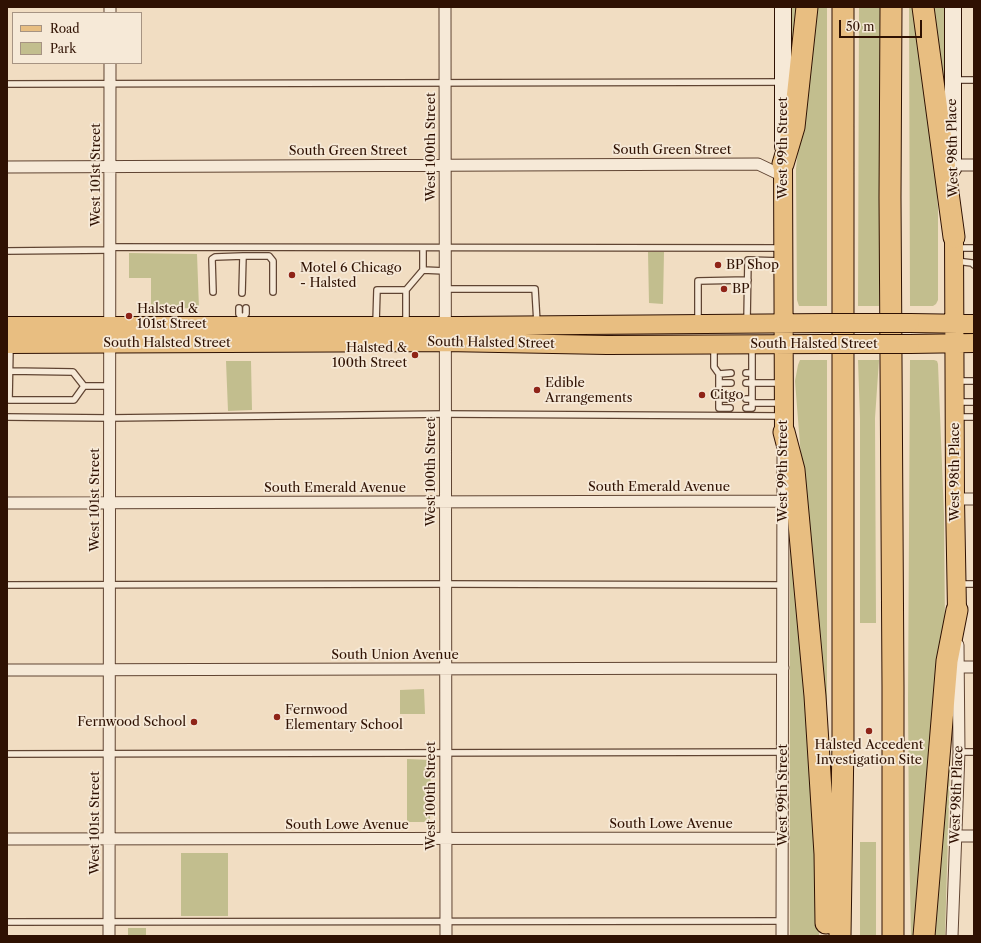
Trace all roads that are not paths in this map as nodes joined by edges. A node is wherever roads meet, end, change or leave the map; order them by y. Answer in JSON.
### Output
{"nodes":[{"id":1,"x":445,"y":7,"type":"edge"},
{"id":2,"x":783,"y":7,"type":"edge"},
{"id":3,"x":807,"y":7,"type":"edge"},
{"id":4,"x":843,"y":7,"type":"edge"},
{"id":5,"x":891,"y":7,"type":"edge"},
{"id":6,"x":923,"y":7,"type":"edge"},
{"id":7,"x":953,"y":7,"type":"edge"},
{"id":8,"x":110,"y":64,"type":"edge"},
{"id":9,"x":953,"y":80,"type":"junction"},
{"id":10,"x":974,"y":80,"type":"edge"},
{"id":11,"x":784,"y":82,"type":"junction"},
{"id":12,"x":7,"y":84,"type":"edge"},
{"id":13,"x":110,"y":84,"type":"junction"},
{"id":14,"x":445,"y":84,"type":"junction"},
{"id":15,"x":445,"y":165,"type":"junction"},
{"id":16,"x":953,"y":165,"type":"junction"},
{"id":17,"x":974,"y":165,"type":"edge"},
{"id":18,"x":7,"y":167,"type":"edge"},
{"id":19,"x":110,"y":167,"type":"junction"},
{"id":20,"x":783,"y":170,"type":"junction"},
{"id":21,"x":423,"y":248,"type":"junction"},
{"id":22,"x":445,"y":248,"type":"junction"},
{"id":23,"x":974,"y":248,"type":"edge"},
{"id":24,"x":109,"y":249,"type":"junction"},
{"id":25,"x":954,"y":249,"type":"junction"},
{"id":26,"x":7,"y":251,"type":"edge"},
{"id":27,"x":783,"y":254,"type":"junction"},
{"id":28,"x":243,"y":256,"type":"junction"},
{"id":29,"x":974,"y":265,"type":"edge"},
{"id":30,"x":423,"y":270,"type":"junction"},
{"id":31,"x":445,"y":270,"type":"junction"},
{"id":32,"x":748,"y":280,"type":"junction"},
{"id":33,"x":445,"y":289,"type":"junction"},
{"id":34,"x":406,"y":290,"type":"junction"},
{"id":35,"x":213,"y":292,"type":"dead end"},
{"id":36,"x":274,"y":292,"type":"dead end"},
{"id":37,"x":243,"y":295,"type":"dead end"},
{"id":38,"x":239,"y":308,"type":"dead end"},
{"id":39,"x":246,"y":308,"type":"dead end"},
{"id":40,"x":242,"y":322,"type":"junction"},
{"id":41,"x":747,"y":323,"type":"junction"},
{"id":42,"x":783,"y":323,"type":"junction"},
{"id":43,"x":698,"y":324,"type":"junction"},
{"id":44,"x":954,"y":324,"type":"junction"},
{"id":45,"x":974,"y":324,"type":"edge"},
{"id":46,"x":537,"y":325,"type":"junction"},
{"id":47,"x":376,"y":326,"type":"junction"},
{"id":48,"x":406,"y":326,"type":"junction"},
{"id":49,"x":445,"y":334,"type":"junction"},
{"id":50,"x":109,"y":335,"type":"junction"},
{"id":51,"x":8,"y":338,"type":"edge"},
{"id":52,"x":974,"y":343,"type":"edge"},
{"id":53,"x":714,"y":344,"type":"junction"},
{"id":54,"x":752,"y":344,"type":"junction"},
{"id":55,"x":784,"y":344,"type":"junction"},
{"id":56,"x":954,"y":344,"type":"junction"},
{"id":57,"x":9,"y":371,"type":"junction"},
{"id":58,"x":731,"y":373,"type":"dead end"},
{"id":59,"x":719,"y":374,"type":"junction"},
{"id":60,"x":955,"y":381,"type":"junction"},
{"id":61,"x":974,"y":381,"type":"edge"},
{"id":62,"x":719,"y":383,"type":"junction"},
{"id":63,"x":749,"y":383,"type":"junction"},
{"id":64,"x":784,"y":383,"type":"junction"},
{"id":65,"x":731,"y":384,"type":"dead end"},
{"id":66,"x":84,"y":386,"type":"junction"},
{"id":67,"x":109,"y":386,"type":"junction"},
{"id":68,"x":719,"y":399,"type":"junction"},
{"id":69,"x":731,"y":399,"type":"dead end"},
{"id":70,"x":750,"y":400,"type":"junction"},
{"id":71,"x":974,"y":402,"type":"edge"},
{"id":72,"x":730,"y":408,"type":"dead end"},
{"id":73,"x":746,"y":408,"type":"dead end"},
{"id":74,"x":954,"y":409,"type":"junction"},
{"id":75,"x":445,"y":414,"type":"junction"},
{"id":76,"x":7,"y":417,"type":"edge"},
{"id":77,"x":784,"y":417,"type":"junction"},
{"id":78,"x":974,"y":417,"type":"edge"},
{"id":79,"x":109,"y":418,"type":"junction"},
{"id":80,"x":954,"y":499,"type":"junction"},
{"id":81,"x":974,"y":499,"type":"edge"},
{"id":82,"x":783,"y":501,"type":"junction"},
{"id":83,"x":445,"y":502,"type":"junction"},
{"id":84,"x":7,"y":503,"type":"edge"},
{"id":85,"x":109,"y":503,"type":"junction"},
{"id":86,"x":109,"y":584,"type":"junction"},
{"id":87,"x":445,"y":584,"type":"junction"},
{"id":88,"x":965,"y":584,"type":"edge"},
{"id":89,"x":7,"y":585,"type":"edge"},
{"id":90,"x":783,"y":585,"type":"junction"},
{"id":91,"x":957,"y":610,"type":"junction"},
{"id":92,"x":958,"y":667,"type":"junction"},
{"id":93,"x":974,"y":667,"type":"edge"},
{"id":94,"x":783,"y":668,"type":"junction"},
{"id":95,"x":445,"y":669,"type":"junction"},
{"id":96,"x":7,"y":670,"type":"edge"},
{"id":97,"x":109,"y":670,"type":"junction"},
{"id":98,"x":783,"y":752,"type":"junction"},
{"id":99,"x":959,"y":752,"type":"junction"},
{"id":100,"x":974,"y":752,"type":"edge"},
{"id":101,"x":445,"y":753,"type":"junction"},
{"id":102,"x":7,"y":754,"type":"edge"},
{"id":103,"x":109,"y":754,"type":"junction"},
{"id":104,"x":956,"y":836,"type":"junction"},
{"id":105,"x":974,"y":836,"type":"edge"},
{"id":106,"x":782,"y":838,"type":"junction"},
{"id":107,"x":7,"y":839,"type":"edge"},
{"id":108,"x":109,"y":839,"type":"junction"},
{"id":109,"x":446,"y":839,"type":"junction"},
{"id":110,"x":782,"y":920,"type":"junction"},
{"id":111,"x":446,"y":921,"type":"junction"},
{"id":112,"x":7,"y":922,"type":"edge"},
{"id":113,"x":109,"y":922,"type":"junction"},
{"id":114,"x":109,"y":936,"type":"edge"},
{"id":115,"x":446,"y":936,"type":"edge"},
{"id":116,"x":782,"y":936,"type":"edge"},
{"id":117,"x":826,"y":936,"type":"edge"},
{"id":118,"x":840,"y":936,"type":"edge"},
{"id":119,"x":893,"y":936,"type":"edge"},
{"id":120,"x":924,"y":936,"type":"edge"},
{"id":121,"x":952,"y":936,"type":"edge"}],
"edges":[{"from":1,"to":14,"type":"street","name":"West 100th Street"},
{"from":2,"to":11,"type":"street","name":"West 99th Street"},
{"from":3,"to":20,"type":"highway"},
{"from":4,"to":118,"type":"highway"},
{"from":5,"to":119,"type":"highway"},
{"from":6,"to":25,"type":"highway"},
{"from":7,"to":9,"type":"street","name":"West 98th Place"},
{"from":8,"to":13,"type":"street","name":"West 101st Street"},
{"from":9,"to":10,"type":"lane"},
{"from":9,"to":16,"type":"street","name":"West 98th Place"},
{"from":11,"to":14,"type":"lane"},
{"from":11,"to":20,"type":"street","name":"West 99th Street"},
{"from":12,"to":13,"type":"lane"},
{"from":13,"to":14,"type":"lane"},
{"from":13,"to":19,"type":"street","name":"West 101st Street"},
{"from":14,"to":15,"type":"street","name":"West 100th Street"},
{"from":15,"to":19,"type":"street","name":"South Green Street"},
{"from":15,"to":20,"type":"street","name":"South Green Street"},
{"from":15,"to":22,"type":"street","name":"West 100th Street"},
{"from":16,"to":17,"type":"street"},
{"from":16,"to":25,"type":"street","name":"West 98th Place"},
{"from":18,"to":19,"type":"street","name":"South Green Street"},
{"from":19,"to":24,"type":"street","name":"West 101st Street"},
{"from":20,"to":27,"type":"main road","name":"West 99th Street"},
{"from":21,"to":22,"type":"lane"},
{"from":21,"to":24,"type":"lane"},
{"from":21,"to":30,"type":"lane"},
{"from":22,"to":27,"type":"lane"},
{"from":22,"to":31,"type":"street","name":"West 100th Street"},
{"from":23,"to":25,"type":"lane"},
{"from":24,"to":26,"type":"lane"},
{"from":24,"to":50,"type":"street","name":"West 101st Street"},
{"from":25,"to":29,"type":"lane"},
{"from":25,"to":44,"type":"main road","name":"West 98th Place"},
{"from":27,"to":32,"type":"lane"},
{"from":27,"to":42,"type":"main road","name":"West 99th Street"},
{"from":28,"to":35,"type":"lane"},
{"from":28,"to":36,"type":"lane"},
{"from":28,"to":37,"type":"lane"},
{"from":30,"to":31,"type":"lane"},
{"from":30,"to":34,"type":"lane"},
{"from":31,"to":33,"type":"street","name":"West 100th Street"},
{"from":32,"to":41,"type":"lane"},
{"from":32,"to":43,"type":"lane"},
{"from":33,"to":46,"type":"lane"},
{"from":33,"to":49,"type":"street","name":"West 100th Street"},
{"from":34,"to":47,"type":"lane"},
{"from":34,"to":48,"type":"lane"},
{"from":38,"to":40,"type":"lane"},
{"from":39,"to":40,"type":"lane"},
{"from":40,"to":47,"type":"main road","name":"South Halsted Street"},
{"from":40,"to":50,"type":"main road","name":"South Halsted Street"},
{"from":41,"to":42,"type":"main road","name":"South Halsted Street"},
{"from":41,"to":43,"type":"main road","name":"South Halsted Street"},
{"from":42,"to":44,"type":"main road","name":"South Halsted Street","bridge":true},
{"from":42,"to":55,"type":"main road","name":"West 99th Street"},
{"from":43,"to":46,"type":"main road","name":"South Halsted Street"},
{"from":44,"to":45,"type":"main road","name":"South Halsted Street"},
{"from":44,"to":56,"type":"main road","name":"West 98th Place"},
{"from":46,"to":49,"type":"main road","name":"South Halsted Street"},
{"from":47,"to":48,"type":"main road","name":"South Halsted Street"},
{"from":48,"to":49,"type":"main road","name":"South Halsted Street"},
{"from":49,"to":50,"type":"main road","name":"South Halsted Street"},
{"from":49,"to":53,"type":"main road","name":"South Halsted Street"},
{"from":49,"to":75,"type":"street","name":"West 100th Street"},
{"from":50,"to":51,"type":"main road","name":"South Halsted Street"},
{"from":50,"to":67,"type":"street","name":"West 101st Street"},
{"from":51,"to":57,"type":"lane"},
{"from":52,"to":56,"type":"main road","name":"South Halsted Street"},
{"from":53,"to":54,"type":"main road","name":"South Halsted Street"},
{"from":53,"to":59,"type":"lane"},
{"from":54,"to":55,"type":"main road","name":"South Halsted Street"},
{"from":54,"to":63,"type":"lane"},
{"from":55,"to":56,"type":"main road","name":"South Halsted Street","bridge":true},
{"from":55,"to":64,"type":"main road","name":"West 99th Street"},
{"from":56,"to":60,"type":"main road","name":"West 98th Place"},
{"from":57,"to":66,"type":"lane"},
{"from":57,"to":66,"type":"lane"},
{"from":58,"to":59,"type":"lane"},
{"from":59,"to":62,"type":"lane"},
{"from":60,"to":61,"type":"lane"},
{"from":60,"to":74,"type":"main road","name":"West 98th Place"},
{"from":62,"to":65,"type":"lane"},
{"from":62,"to":68,"type":"lane"},
{"from":63,"to":64,"type":"lane"},
{"from":63,"to":70,"type":"lane"},
{"from":64,"to":77,"type":"main road","name":"West 99th Street"},
{"from":66,"to":67,"type":"lane"},
{"from":67,"to":79,"type":"street","name":"West 101st Street"},
{"from":68,"to":69,"type":"lane"},
{"from":68,"to":72,"type":"lane"},
{"from":70,"to":73,"type":"lane"},
{"from":70,"to":77,"type":"lane"},
{"from":71,"to":74,"type":"lane"},
{"from":74,"to":78,"type":"lane"},
{"from":74,"to":80,"type":"main road","name":"West 98th Place"},
{"from":75,"to":77,"type":"lane"},
{"from":75,"to":79,"type":"lane"},
{"from":75,"to":83,"type":"street","name":"West 100th Street"},
{"from":76,"to":79,"type":"lane"},
{"from":77,"to":82,"type":"street","name":"West 99th Street"},
{"from":77,"to":117,"type":"highway"},
{"from":79,"to":85,"type":"street","name":"West 101st Street"},
{"from":80,"to":81,"type":"street"},
{"from":80,"to":88,"type":"main road","name":"West 98th Place"},
{"from":82,"to":83,"type":"street","name":"South Emerald Avenue"},
{"from":82,"to":90,"type":"street","name":"West 99th Street"},
{"from":83,"to":85,"type":"street","name":"South Emerald Avenue"},
{"from":83,"to":87,"type":"street","name":"West 100th Street"},
{"from":84,"to":85,"type":"street","name":"South Emerald Avenue"},
{"from":85,"to":86,"type":"street","name":"West 101st Street"},
{"from":86,"to":87,"type":"lane"},
{"from":86,"to":89,"type":"lane"},
{"from":86,"to":97,"type":"street","name":"West 101st Street"},
{"from":87,"to":90,"type":"lane"},
{"from":87,"to":95,"type":"street","name":"West 100th Street"},
{"from":88,"to":91,"type":"main road","name":"West 98th Place"},
{"from":90,"to":94,"type":"street","name":"West 99th Street"},
{"from":91,"to":92,"type":"street","name":"West 98th Place"},
{"from":91,"to":120,"type":"highway"},
{"from":92,"to":93,"type":"street"},
{"from":92,"to":99,"type":"street","name":"West 98th Place"},
{"from":94,"to":95,"type":"street","name":"South Union Avenue"},
{"from":94,"to":98,"type":"street","name":"West 99th Street"},
{"from":95,"to":97,"type":"street","name":"South Union Avenue"},
{"from":95,"to":101,"type":"street","name":"West 100th Street"},
{"from":96,"to":97,"type":"street","name":"South Union Avenue"},
{"from":97,"to":103,"type":"street","name":"West 101st Street"},
{"from":98,"to":101,"type":"lane"},
{"from":98,"to":106,"type":"street","name":"West 99th Street"},
{"from":99,"to":100,"type":"lane"},
{"from":99,"to":104,"type":"street","name":"West 98th Place"},
{"from":101,"to":103,"type":"lane"},
{"from":101,"to":109,"type":"street","name":"West 100th Street"},
{"from":102,"to":103,"type":"lane"},
{"from":103,"to":108,"type":"street","name":"West 101st Street"},
{"from":104,"to":105,"type":"street"},
{"from":104,"to":121,"type":"street","name":"West 98th Place"},
{"from":106,"to":109,"type":"street","name":"South Lowe Avenue"},
{"from":106,"to":110,"type":"street","name":"West 99th Street"},
{"from":107,"to":108,"type":"street","name":"South Lowe Avenue"},
{"from":108,"to":109,"type":"street","name":"South Lowe Avenue"},
{"from":108,"to":113,"type":"street","name":"West 101st Street"},
{"from":109,"to":111,"type":"street","name":"West 100th Street"},
{"from":110,"to":111,"type":"lane"},
{"from":110,"to":116,"type":"street","name":"West 99th Street"},
{"from":111,"to":113,"type":"lane"},
{"from":111,"to":115,"type":"street","name":"West 100th Street"},
{"from":112,"to":113,"type":"lane"},
{"from":113,"to":114,"type":"street","name":"West 101st Street"}]}
